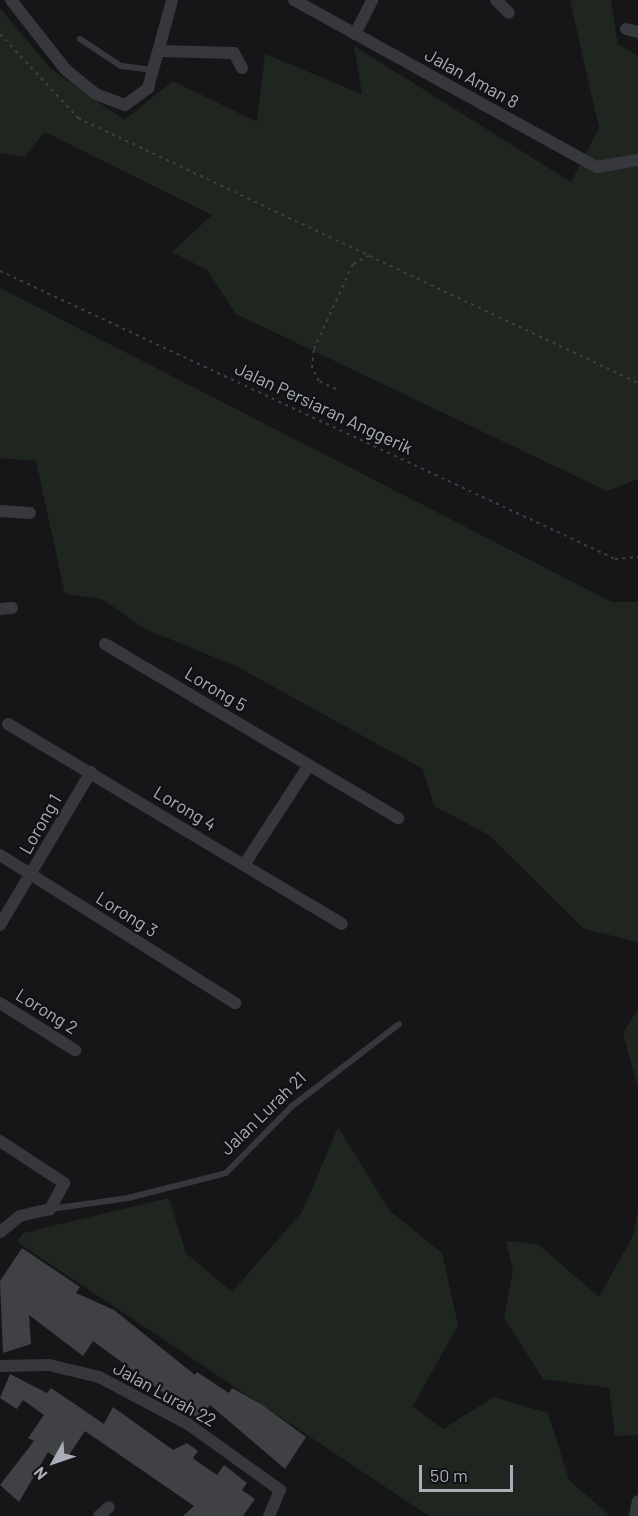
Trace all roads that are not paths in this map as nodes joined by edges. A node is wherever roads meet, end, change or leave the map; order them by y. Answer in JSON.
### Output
{"nodes":[{"id":1,"x":11,"y":0,"type":"edge"},
{"id":2,"x":172,"y":0,"type":"edge"},
{"id":3,"x":294,"y":0,"type":"edge"},
{"id":4,"x":372,"y":0,"type":"edge"},
{"id":5,"x":496,"y":0,"type":"edge"},
{"id":6,"x":509,"y":13,"type":"dead end"},
{"id":7,"x":355,"y":34,"type":"junction"},
{"id":8,"x":80,"y":39,"type":"dead end"},
{"id":9,"x":160,"y":51,"type":"junction"},
{"id":10,"x":242,"y":68,"type":"dead end"},
{"id":11,"x":153,"y":70,"type":"junction"},
{"id":12,"x":638,"y":160,"type":"edge"},
{"id":13,"x":0,"y":511,"type":"edge"},
{"id":14,"x":30,"y":513,"type":"dead end"},
{"id":15,"x":105,"y":644,"type":"dead end"},
{"id":16,"x":8,"y":724,"type":"dead end"},
{"id":17,"x":309,"y":765,"type":"junction"},
{"id":18,"x":91,"y":772,"type":"junction"},
{"id":19,"x":398,"y":818,"type":"dead end"},
{"id":20,"x":0,"y":855,"type":"edge"},
{"id":21,"x":244,"y":865,"type":"junction"},
{"id":22,"x":31,"y":875,"type":"junction"},
{"id":23,"x":342,"y":924,"type":"dead end"},
{"id":24,"x":0,"y":925,"type":"edge"},
{"id":25,"x":0,"y":1003,"type":"edge"},
{"id":26,"x":235,"y":1003,"type":"dead end"},
{"id":27,"x":399,"y":1024,"type":"dead end"},
{"id":28,"x":75,"y":1050,"type":"dead end"},
{"id":29,"x":0,"y":1142,"type":"edge"},
{"id":30,"x":50,"y":1209,"type":"junction"},
{"id":31,"x":0,"y":1232,"type":"edge"},
{"id":32,"x":0,"y":1365,"type":"edge"},
{"id":33,"x":638,"y":1501,"type":"edge"},
{"id":34,"x":109,"y":1507,"type":"dead end"},
{"id":35,"x":99,"y":1516,"type":"edge"},
{"id":36,"x":268,"y":1516,"type":"edge"},
{"id":37,"x":635,"y":1516,"type":"edge"}],
"edges":[{"from":1,"to":11,"type":"street"},
{"from":2,"to":9,"type":"street"},
{"from":3,"to":7,"type":"street","name":"Jalan Aman 8"},
{"from":4,"to":7,"type":"street"},
{"from":5,"to":6,"type":"street"},
{"from":7,"to":12,"type":"street","name":"Jalan Aman 8"},
{"from":8,"to":11,"type":"lane"},
{"from":9,"to":10,"type":"street"},
{"from":9,"to":11,"type":"street"},
{"from":13,"to":14,"type":"street"},
{"from":15,"to":17,"type":"street","name":"Lorong 5"},
{"from":16,"to":18,"type":"street","name":"Lorong 4"},
{"from":17,"to":19,"type":"street","name":"Lorong 5"},
{"from":17,"to":21,"type":"street"},
{"from":18,"to":21,"type":"street","name":"Lorong 4"},
{"from":18,"to":22,"type":"street","name":"Lorong 1"},
{"from":20,"to":22,"type":"street","name":"Lorong 3"},
{"from":21,"to":23,"type":"street","name":"Lorong 4"},
{"from":22,"to":24,"type":"street","name":"Lorong 1"},
{"from":22,"to":26,"type":"street","name":"Lorong 3"},
{"from":25,"to":28,"type":"street","name":"Lorong 2"},
{"from":27,"to":30,"type":"lane","name":"Jalan Lurah 21"},
{"from":29,"to":30,"type":"street"},
{"from":30,"to":31,"type":"street","name":"Jalan Lurah 21"},
{"from":32,"to":36,"type":"street","name":"Jalan Lurah 22"},
{"from":33,"to":37,"type":"street"},
{"from":34,"to":35,"type":"street"}]}
